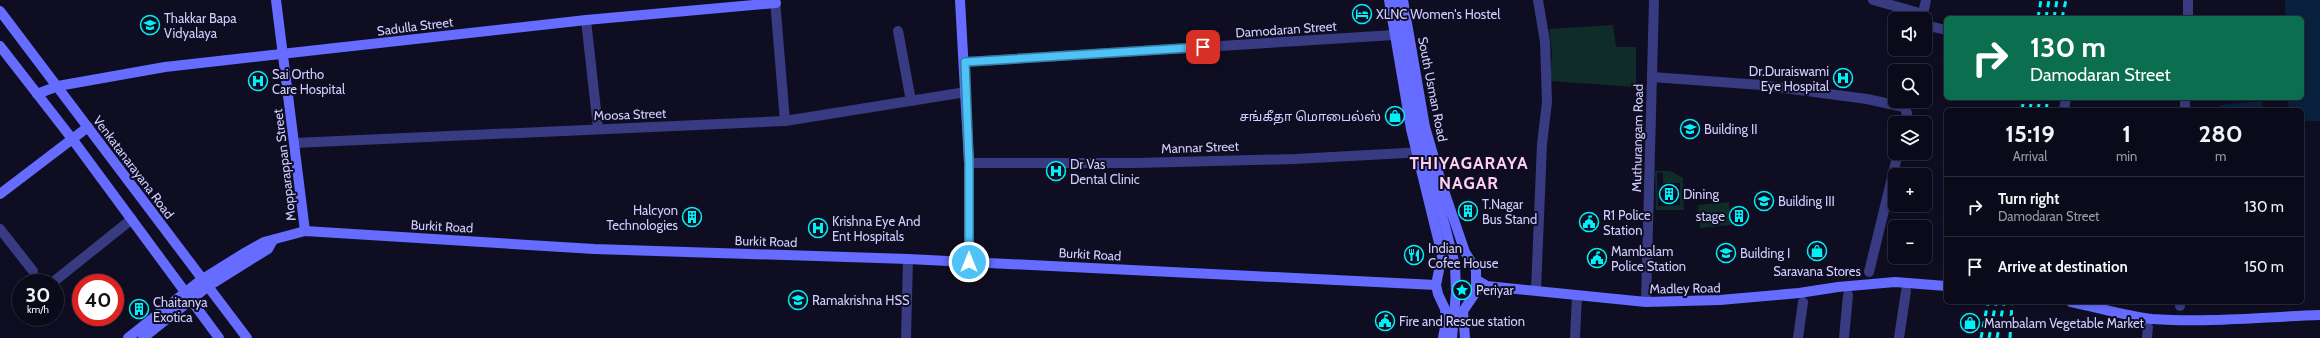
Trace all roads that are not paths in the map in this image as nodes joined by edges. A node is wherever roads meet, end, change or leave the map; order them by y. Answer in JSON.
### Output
{"nodes":[{"id":1,"x":276,"y":0,"type":"edge"},
{"id":2,"x":960,"y":0,"type":"edge"},
{"id":3,"x":1389,"y":0,"type":"edge"},
{"id":4,"x":1397,"y":0,"type":"edge"},
{"id":5,"x":1403,"y":0,"type":"edge"},
{"id":6,"x":1538,"y":0,"type":"edge"},
{"id":7,"x":1654,"y":0,"type":"edge"},
{"id":8,"x":1873,"y":0,"type":"edge"},
{"id":9,"x":1926,"y":0,"type":"edge"},
{"id":10,"x":2188,"y":0,"type":"edge"},
{"id":11,"x":776,"y":1,"type":"edge"},
{"id":12,"x":0,"y":11,"type":"edge"},
{"id":13,"x":1908,"y":12,"type":"edge"},
{"id":14,"x":1924,"y":12,"type":"edge"},
{"id":15,"x":2188,"y":16,"type":"edge"},
{"id":16,"x":586,"y":20,"type":"junction"},
{"id":17,"x":1932,"y":27,"type":"edge"},
{"id":18,"x":1944,"y":30,"type":"edge"},
{"id":19,"x":898,"y":31,"type":"dead end"},
{"id":20,"x":1394,"y":35,"type":"junction"},
{"id":21,"x":0,"y":46,"type":"edge"},
{"id":22,"x":284,"y":54,"type":"junction"},
{"id":23,"x":965,"y":62,"type":"junction"},
{"id":24,"x":1652,"y":76,"type":"junction"},
{"id":25,"x":58,"y":86,"type":"junction"},
{"id":26,"x":966,"y":92,"type":"junction"},
{"id":27,"x":37,"y":94,"type":"junction"},
{"id":28,"x":911,"y":101,"type":"junction"},
{"id":29,"x":1906,"y":116,"type":"edge"},
{"id":30,"x":785,"y":122,"type":"junction"},
{"id":31,"x":88,"y":127,"type":"junction"},
{"id":32,"x":598,"y":128,"type":"junction"},
{"id":33,"x":73,"y":140,"type":"junction"},
{"id":34,"x":294,"y":143,"type":"junction"},
{"id":35,"x":1432,"y":150,"type":"junction"},
{"id":36,"x":1417,"y":153,"type":"junction"},
{"id":37,"x":1896,"y":160,"type":"edge"},
{"id":38,"x":969,"y":163,"type":"junction"},
{"id":39,"x":0,"y":194,"type":"edge"},
{"id":40,"x":132,"y":219,"type":"junction"},
{"id":41,"x":0,"y":229,"type":"edge"},
{"id":42,"x":305,"y":231,"type":"junction"},
{"id":43,"x":273,"y":240,"type":"junction"},
{"id":44,"x":1465,"y":252,"type":"junction"},
{"id":45,"x":1442,"y":255,"type":"junction"},
{"id":46,"x":908,"y":259,"type":"junction"},
{"id":47,"x":969,"y":262,"type":"junction"},
{"id":48,"x":33,"y":271,"type":"dead end"},
{"id":49,"x":1869,"y":272,"type":"dead end"},
{"id":50,"x":63,"y":274,"type":"edge"},
{"id":51,"x":1477,"y":280,"type":"junction"},
{"id":52,"x":204,"y":284,"type":"junction"},
{"id":53,"x":1436,"y":284,"type":"junction"},
{"id":54,"x":1944,"y":286,"type":"edge"},
{"id":55,"x":1536,"y":290,"type":"junction"},
{"id":56,"x":1906,"y":292,"type":"dead end"},
{"id":57,"x":188,"y":296,"type":"junction"},
{"id":58,"x":1577,"y":296,"type":"junction"},
{"id":59,"x":1848,"y":296,"type":"dead end"},
{"id":60,"x":1646,"y":302,"type":"junction"},
{"id":61,"x":1803,"y":302,"type":"dead end"},
{"id":62,"x":2079,"y":304,"type":"edge"},
{"id":63,"x":1445,"y":309,"type":"junction"},
{"id":64,"x":1463,"y":311,"type":"junction"},
{"id":65,"x":2320,"y":315,"type":"edge"},
{"id":66,"x":2150,"y":323,"type":"junction"},
{"id":67,"x":1464,"y":336,"type":"edge"},
{"id":68,"x":128,"y":338,"type":"edge"},
{"id":69,"x":143,"y":338,"type":"edge"},
{"id":70,"x":220,"y":338,"type":"edge"},
{"id":71,"x":247,"y":338,"type":"edge"},
{"id":72,"x":906,"y":338,"type":"edge"},
{"id":73,"x":1443,"y":338,"type":"edge"},
{"id":74,"x":1452,"y":338,"type":"edge"},
{"id":75,"x":1574,"y":338,"type":"edge"},
{"id":76,"x":1798,"y":338,"type":"edge"},
{"id":77,"x":1844,"y":338,"type":"edge"},
{"id":78,"x":1899,"y":338,"type":"edge"},
{"id":79,"x":2147,"y":338,"type":"edge"}],
"edges":[{"from":1,"to":22,"type":"main road","name":"Mopparappan Street"},
{"from":2,"to":23,"type":"main road"},
{"from":3,"to":20,"type":"main road"},
{"from":4,"to":74,"type":"main road","bridge":true},
{"from":5,"to":35,"type":"main road","name":"South Usman Road"},
{"from":6,"to":55,"type":"street"},
{"from":7,"to":24,"type":"street","name":"Muthurangam Road"},
{"from":8,"to":13,"type":"street"},
{"from":9,"to":14,"type":"street"},
{"from":10,"to":15,"type":"street"},
{"from":11,"to":16,"type":"main road","name":"Sadulla Street"},
{"from":11,"to":30,"type":"street"},
{"from":12,"to":25,"type":"main road","name":"Venkatanarayana Road"},
{"from":16,"to":22,"type":"main road","name":"Sadulla Street"},
{"from":16,"to":32,"type":"street"},
{"from":17,"to":18,"type":"street"},
{"from":19,"to":28,"type":"street"},
{"from":20,"to":23,"type":"street","name":"Damodaran Street"},
{"from":20,"to":36,"type":"main road"},
{"from":21,"to":27,"type":"main road"},
{"from":22,"to":25,"type":"main road","name":"Sadulla Street"},
{"from":22,"to":34,"type":"main road","name":"Mopparappan Street"},
{"from":23,"to":26,"type":"main road"},
{"from":24,"to":29,"type":"street"},
{"from":24,"to":60,"type":"street","name":"Muthurangam Road"},
{"from":25,"to":27,"type":"main road","name":"Sadulla Street"},
{"from":25,"to":31,"type":"main road","name":"Venkatanarayana Road"},
{"from":26,"to":28,"type":"street","name":"Moosa Street"},
{"from":26,"to":38,"type":"main road"},
{"from":27,"to":33,"type":"main road"},
{"from":28,"to":30,"type":"street","name":"Moosa Street"},
{"from":30,"to":32,"type":"street","name":"Moosa Street"},
{"from":31,"to":33,"type":"main road"},
{"from":31,"to":52,"type":"main road","name":"Venkatanarayana Road"},
{"from":32,"to":34,"type":"street","name":"Moosa Street"},
{"from":33,"to":39,"type":"main road"},
{"from":33,"to":40,"type":"main road"},
{"from":34,"to":42,"type":"main road","name":"Mopparappan Street"},
{"from":35,"to":36,"type":"street","name":"Mannar Street"},
{"from":35,"to":44,"type":"main road","name":"South Usman Road"},
{"from":36,"to":38,"type":"street","name":"Mannar Street"},
{"from":36,"to":45,"type":"main road"},
{"from":37,"to":49,"type":"street"},
{"from":38,"to":47,"type":"main road"},
{"from":40,"to":50,"type":"street"},
{"from":40,"to":57,"type":"main road"},
{"from":41,"to":48,"type":"street"},
{"from":42,"to":43,"type":"main road","name":"Burkit Road"},
{"from":42,"to":46,"type":"main road","name":"Burkit Road"},
{"from":43,"to":52,"type":"main road","name":"Burkit Road"},
{"from":43,"to":52,"type":"main road"},
{"from":44,"to":45,"type":"main road"},
{"from":44,"to":51,"type":"main road","name":"South Usman Road"},
{"from":45,"to":53,"type":"main road"},
{"from":46,"to":47,"type":"main road","name":"Burkit Road"},
{"from":46,"to":72,"type":"street"},
{"from":47,"to":53,"type":"main road","name":"Burkit Road"},
{"from":51,"to":55,"type":"main road","name":"Madley Road"},
{"from":51,"to":64,"type":"main road"},
{"from":52,"to":57,"type":"main road"},
{"from":52,"to":71,"type":"main road","name":"Venkatanarayana Road"},
{"from":53,"to":63,"type":"main road"},
{"from":54,"to":60,"type":"main road","name":"Madley Road"},
{"from":55,"to":58,"type":"main road","name":"Madley Road"},
{"from":56,"to":78,"type":"street"},
{"from":57,"to":68,"type":"main road"},
{"from":57,"to":69,"type":"main road"},
{"from":57,"to":70,"type":"main road"},
{"from":58,"to":60,"type":"main road","name":"Madley Road"},
{"from":58,"to":75,"type":"street"},
{"from":59,"to":77,"type":"street"},
{"from":61,"to":76,"type":"street"},
{"from":62,"to":66,"type":"main road"},
{"from":63,"to":64,"type":"main road"},
{"from":63,"to":73,"type":"main road"},
{"from":64,"to":67,"type":"main road"},
{"from":65,"to":66,"type":"main road"},
{"from":66,"to":79,"type":"street"}]}
